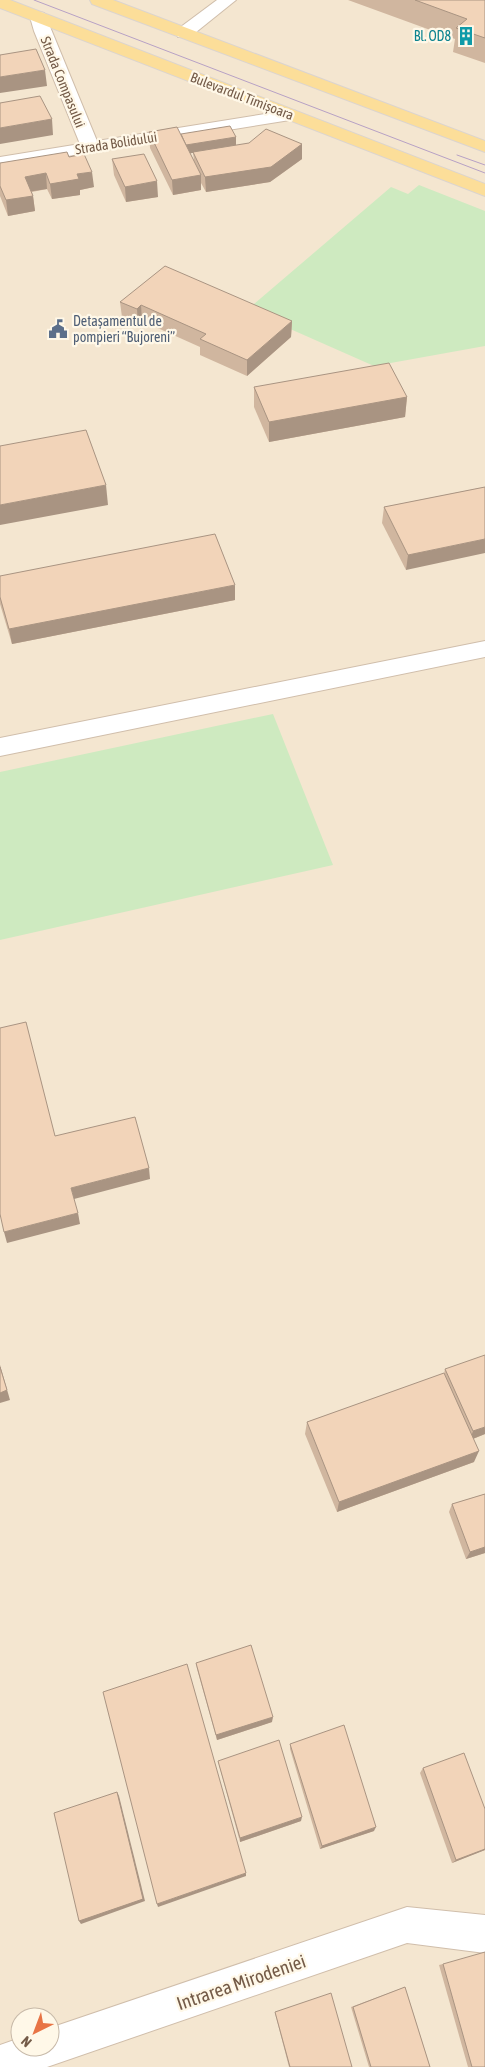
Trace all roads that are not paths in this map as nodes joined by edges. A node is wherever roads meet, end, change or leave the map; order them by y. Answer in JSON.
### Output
{"nodes":[{"id":1,"x":98,"y":0,"type":"edge"},
{"id":2,"x":228,"y":0,"type":"edge"},
{"id":3,"x":0,"y":2,"type":"edge"},
{"id":4,"x":38,"y":17,"type":"junction"},
{"id":5,"x":184,"y":32,"type":"junction"},
{"id":6,"x":290,"y":115,"type":"junction"},
{"id":7,"x":448,"y":133,"type":"junction"},
{"id":8,"x":485,"y":146,"type":"edge"},
{"id":9,"x":90,"y":147,"type":"junction"},
{"id":10,"x":425,"y":153,"type":"junction"},
{"id":11,"x":0,"y":162,"type":"edge"},
{"id":12,"x":485,"y":190,"type":"edge"},
{"id":13,"x":485,"y":649,"type":"edge"},
{"id":14,"x":0,"y":747,"type":"edge"},
{"id":15,"x":485,"y":1934,"type":"edge"},
{"id":16,"x":0,"y":2064,"type":"edge"}],
"edges":[{"from":1,"to":5,"type":"main road"},
{"from":2,"to":5,"type":"street"},
{"from":3,"to":4,"type":"main road","name":"Bulevardul Timișoara"},
{"from":4,"to":6,"type":"main road","name":"Bulevardul Timișoara"},
{"from":4,"to":9,"type":"street","name":"Strada Compasului"},
{"from":5,"to":7,"type":"main road"},
{"from":6,"to":9,"type":"street","name":"Strada Bolidului"},
{"from":6,"to":10,"type":"main road","name":"Bulevardul Timișoara"},
{"from":7,"to":8,"type":"main road"},
{"from":7,"to":10,"type":"main road"},
{"from":9,"to":11,"type":"street","name":"Strada Bolidului"},
{"from":10,"to":12,"type":"main road","name":"Bulevardul Timișoara"},
{"from":13,"to":14,"type":"street"},
{"from":15,"to":16,"type":"street","name":"Intrarea Mirodeniei"}]}
